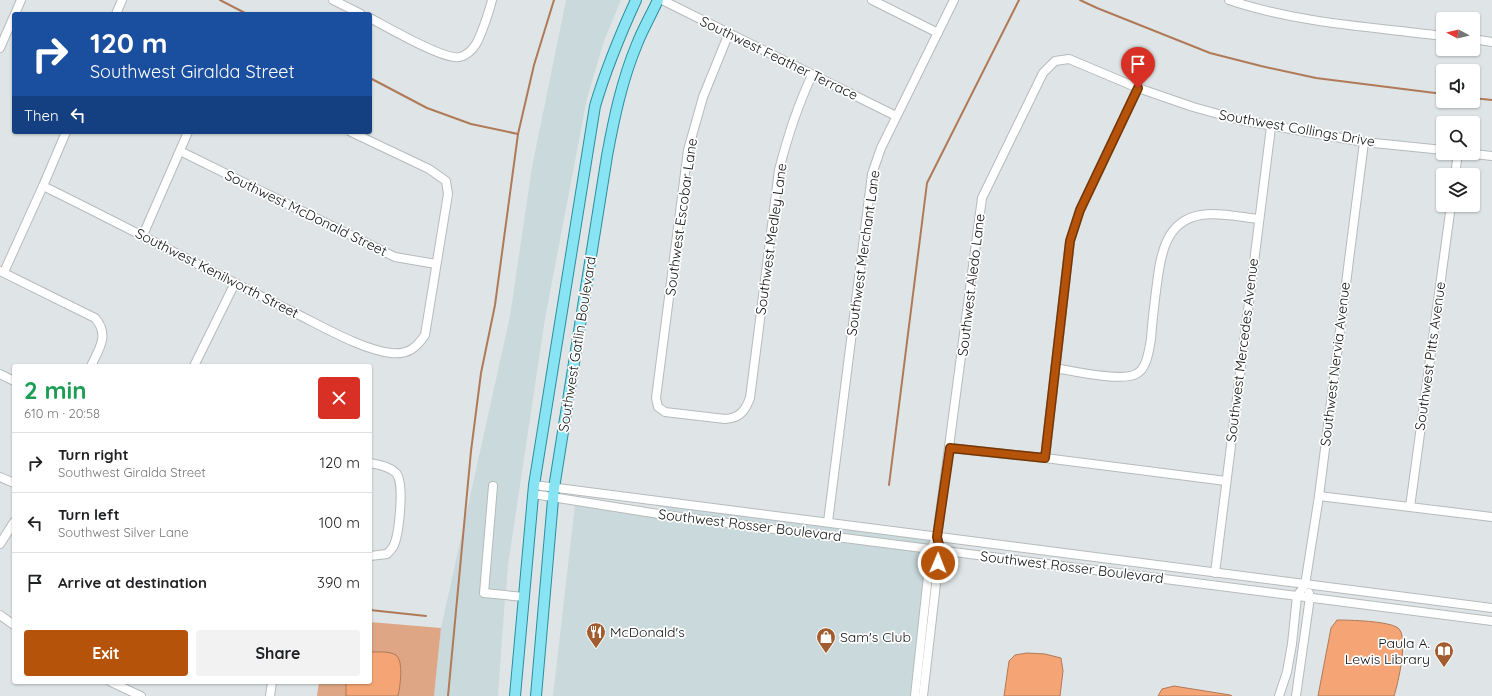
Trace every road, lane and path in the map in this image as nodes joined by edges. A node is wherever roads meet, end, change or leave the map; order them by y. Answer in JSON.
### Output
{"nodes":[{"id":1,"x":21,"y":0,"type":"edge"},
{"id":2,"x":122,"y":0,"type":"edge"},
{"id":3,"x":333,"y":0,"type":"edge"},
{"id":4,"x":492,"y":0,"type":"edge"},
{"id":5,"x":636,"y":0,"type":"edge"},
{"id":6,"x":658,"y":0,"type":"edge"},
{"id":7,"x":662,"y":0,"type":"edge"},
{"id":8,"x":872,"y":0,"type":"edge"},
{"id":9,"x":954,"y":0,"type":"edge"},
{"id":10,"x":1229,"y":0,"type":"edge"},
{"id":11,"x":15,"y":12,"type":"edge"},
{"id":12,"x":117,"y":12,"type":"edge"},
{"id":13,"x":357,"y":12,"type":"edge"},
{"id":14,"x":372,"y":19,"type":"edge"},
{"id":15,"x":12,"y":20,"type":"edge"},
{"id":16,"x":729,"y":33,"type":"junction"},
{"id":17,"x":938,"y":33,"type":"junction"},
{"id":18,"x":1436,"y":35,"type":"edge"},
{"id":19,"x":1480,"y":41,"type":"edge"},
{"id":20,"x":1492,"y":42,"type":"edge"},
{"id":21,"x":0,"y":48,"type":"edge"},
{"id":22,"x":1065,"y":59,"type":"joint"},
{"id":23,"x":812,"y":74,"type":"junction"},
{"id":24,"x":1138,"y":88,"type":"junction"},
{"id":25,"x":896,"y":116,"type":"junction"},
{"id":26,"x":1271,"y":126,"type":"junction"},
{"id":27,"x":65,"y":134,"type":"edge"},
{"id":28,"x":187,"y":134,"type":"edge"},
{"id":29,"x":355,"y":134,"type":"edge"},
{"id":30,"x":1364,"y":142,"type":"junction"},
{"id":31,"x":1436,"y":149,"type":"edge"},
{"id":32,"x":180,"y":151,"type":"junction"},
{"id":33,"x":1480,"y":155,"type":"edge"},
{"id":34,"x":1492,"y":156,"type":"edge"},
{"id":35,"x":43,"y":186,"type":"junction"},
{"id":36,"x":1450,"y":212,"type":"edge"},
{"id":37,"x":1259,"y":219,"type":"junction"},
{"id":38,"x":143,"y":235,"type":"junction"},
{"id":39,"x":436,"y":264,"type":"junction"},
{"id":40,"x":2,"y":271,"type":"edge"},
{"id":41,"x":235,"y":283,"type":"junction"},
{"id":42,"x":92,"y":364,"type":"edge"},
{"id":43,"x":195,"y":364,"type":"edge"},
{"id":44,"x":1055,"y":368,"type":"junction"},
{"id":45,"x":0,"y":374,"type":"edge"},
{"id":46,"x":12,"y":380,"type":"edge"},
{"id":47,"x":746,"y":409,"type":"joint"},
{"id":48,"x":950,"y":448,"type":"junction"},
{"id":49,"x":1045,"y":458,"type":"junction"},
{"id":50,"x":372,"y":463,"type":"edge"},
{"id":51,"x":0,"y":476,"type":"edge"},
{"id":52,"x":1226,"y":480,"type":"junction"},
{"id":53,"x":12,"y":482,"type":"edge"},
{"id":54,"x":493,"y":486,"type":"dead end"},
{"id":55,"x":533,"y":490,"type":"junction"},
{"id":56,"x":554,"y":493,"type":"junction"},
{"id":57,"x":1318,"y":496,"type":"junction"},
{"id":58,"x":1410,"y":507,"type":"junction"},
{"id":59,"x":1492,"y":517,"type":"edge"},
{"id":60,"x":828,"y":522,"type":"junction"},
{"id":61,"x":12,"y":525,"type":"edge"},
{"id":62,"x":937,"y":537,"type":"junction"},
{"id":63,"x":0,"y":544,"type":"edge"},
{"id":64,"x":935,"y":549,"type":"junction"},
{"id":65,"x":372,"y":556,"type":"edge"},
{"id":66,"x":1215,"y":573,"type":"junction"},
{"id":67,"x":1305,"y":585,"type":"junction"},
{"id":68,"x":1297,"y":596,"type":"junction"},
{"id":69,"x":524,"y":597,"type":"junction"},
{"id":70,"x":1310,"y":597,"type":"junction"},
{"id":71,"x":1492,"y":608,"type":"edge"},
{"id":72,"x":0,"y":615,"type":"edge"},
{"id":73,"x":1492,"y":621,"type":"edge"},
{"id":74,"x":12,"y":624,"type":"edge"},
{"id":75,"x":115,"y":684,"type":"edge"},
{"id":76,"x":272,"y":684,"type":"edge"},
{"id":77,"x":141,"y":696,"type":"edge"},
{"id":78,"x":270,"y":696,"type":"edge"},
{"id":79,"x":515,"y":696,"type":"edge"},
{"id":80,"x":536,"y":696,"type":"edge"},
{"id":81,"x":916,"y":696,"type":"edge"},
{"id":82,"x":923,"y":696,"type":"edge"},
{"id":83,"x":1279,"y":696,"type":"edge"},
{"id":84,"x":1296,"y":696,"type":"edge"}],
"edges":[{"from":1,"to":11,"type":"street"},
{"from":2,"to":12,"type":"street"},
{"from":3,"to":13,"type":"street"},
{"from":4,"to":14,"type":"street"},
{"from":5,"to":55,"type":"main road","name":"Southwest Gatlin Boulevard"},
{"from":6,"to":56,"type":"main road","name":"Southwest Gatlin Boulevard"},
{"from":7,"to":16,"type":"street","name":"Southwest Feather Terrace"},
{"from":8,"to":17,"type":"street"},
{"from":9,"to":17,"type":"street","name":"Southwest Merchant Lane"},
{"from":10,"to":18,"type":"street"},
{"from":15,"to":21,"type":"street"},
{"from":16,"to":23,"type":"street","name":"Southwest Feather Terrace"},
{"from":16,"to":47,"type":"street","name":"Southwest Escobar Lane"},
{"from":17,"to":25,"type":"street","name":"Southwest Merchant Lane"},
{"from":19,"to":20,"type":"street"},
{"from":22,"to":24,"type":"street","name":"Southwest Collings Drive"},
{"from":22,"to":48,"type":"street","name":"Southwest Aledo Lane"},
{"from":23,"to":25,"type":"street","name":"Southwest Feather Terrace"},
{"from":23,"to":47,"type":"street","name":"Southwest Medley Lane"},
{"from":24,"to":26,"type":"street","name":"Southwest Collings Drive"},
{"from":24,"to":44,"type":"street"},
{"from":25,"to":60,"type":"street","name":"Southwest Merchant Lane"},
{"from":26,"to":30,"type":"street","name":"Southwest Collings Drive"},
{"from":26,"to":37,"type":"street","name":"Southwest Mercedes Avenue"},
{"from":27,"to":35,"type":"street"},
{"from":28,"to":32,"type":"street"},
{"from":29,"to":39,"type":"street"},
{"from":30,"to":31,"type":"street","name":"Southwest Collings Drive"},
{"from":30,"to":57,"type":"street","name":"Southwest Nervia Avenue"},
{"from":32,"to":38,"type":"street"},
{"from":32,"to":39,"type":"street","name":"Southwest McDonald Street"},
{"from":33,"to":34,"type":"street"},
{"from":35,"to":38,"type":"street","name":"Southwest Kenilworth Street"},
{"from":35,"to":40,"type":"street"},
{"from":36,"to":58,"type":"street","name":"Southwest Pitts Avenue"},
{"from":37,"to":44,"type":"street"},
{"from":37,"to":52,"type":"street","name":"Southwest Mercedes Avenue"},
{"from":38,"to":41,"type":"street","name":"Southwest Kenilworth Street"},
{"from":39,"to":41,"type":"street","name":"Southwest Kenilworth Street"},
{"from":40,"to":42,"type":"street"},
{"from":41,"to":43,"type":"street"},
{"from":44,"to":49,"type":"street"},
{"from":45,"to":46,"type":"street"},
{"from":48,"to":49,"type":"street"},
{"from":48,"to":62,"type":"street","name":"Southwest Aledo Lane"},
{"from":49,"to":52,"type":"street"},
{"from":50,"to":65,"type":"street"},
{"from":51,"to":53,"type":"street"},
{"from":52,"to":66,"type":"street","name":"Southwest Mercedes Avenue"},
{"from":54,"to":69,"type":"street"},
{"from":55,"to":56,"type":"street","name":"Southwest Rosser Boulevard"},
{"from":55,"to":69,"type":"main road","name":"Southwest Gatlin Boulevard"},
{"from":56,"to":60,"type":"street","name":"Southwest Rosser Boulevard"},
{"from":56,"to":64,"type":"street","name":"Southwest Rosser Boulevard"},
{"from":56,"to":80,"type":"main road","name":"Southwest Gatlin Boulevard"},
{"from":57,"to":58,"type":"street"},
{"from":57,"to":67,"type":"street","name":"Southwest Nervia Avenue"},
{"from":58,"to":59,"type":"street"},
{"from":60,"to":62,"type":"street","name":"Southwest Rosser Boulevard"},
{"from":61,"to":63,"type":"street"},
{"from":62,"to":64,"type":"street","name":"Southwest Aledo Lane"},
{"from":62,"to":66,"type":"street","name":"Southwest Rosser Boulevard"},
{"from":64,"to":68,"type":"street","name":"Southwest Rosser Boulevard"},
{"from":64,"to":81,"type":"street","name":"Southwest Aledo Lane"},
{"from":64,"to":82,"type":"street","name":"Southwest Aledo Lane"},
{"from":66,"to":67,"type":"street","name":"Southwest Rosser Boulevard"},
{"from":67,"to":68,"type":"street"},
{"from":67,"to":70,"type":"street"},
{"from":67,"to":71,"type":"street","name":"Southwest Rosser Boulevard"},
{"from":68,"to":70,"type":"street","name":"Southwest Rosser Boulevard"},
{"from":68,"to":83,"type":"street"},
{"from":69,"to":79,"type":"main road","name":"Southwest Gatlin Boulevard"},
{"from":70,"to":73,"type":"street","name":"Southwest Rosser Boulevard"},
{"from":70,"to":84,"type":"street"},
{"from":72,"to":74,"type":"street"},
{"from":75,"to":77,"type":"street"},
{"from":76,"to":78,"type":"street"}]}
